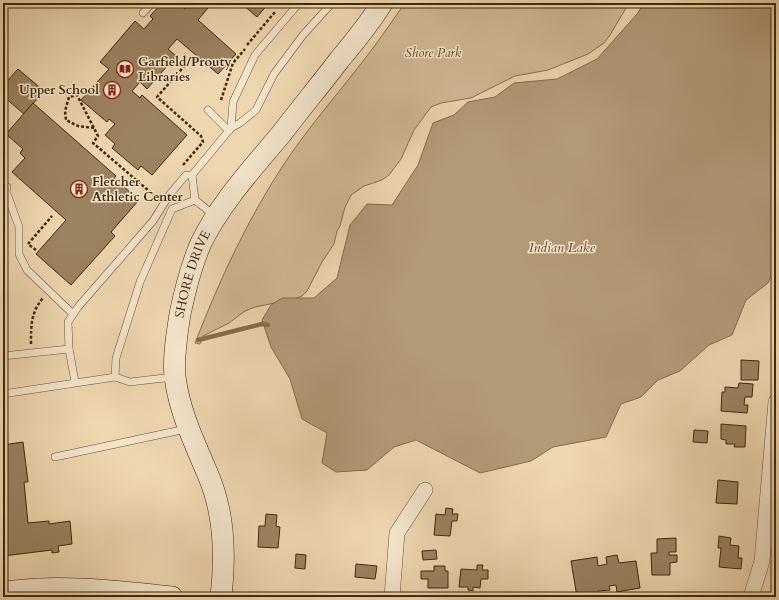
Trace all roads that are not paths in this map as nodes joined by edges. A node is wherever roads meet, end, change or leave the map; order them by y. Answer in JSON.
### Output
{"nodes":[{"id":1,"x":152,"y":3,"type":"edge"},
{"id":2,"x":299,"y":3,"type":"edge"},
{"id":3,"x":332,"y":3,"type":"edge"},
{"id":4,"x":382,"y":3,"type":"edge"},
{"id":5,"x":143,"y":13,"type":"dead end"},
{"id":6,"x":208,"y":110,"type":"dead end"},
{"id":7,"x":230,"y":129,"type":"junction"},
{"id":8,"x":192,"y":175,"type":"junction"},
{"id":9,"x":7,"y":187,"type":"dead end"},
{"id":10,"x":195,"y":200,"type":"junction"},
{"id":11,"x":216,"y":216,"type":"junction"},
{"id":12,"x":73,"y":314,"type":"junction"},
{"id":13,"x":69,"y":349,"type":"junction"},
{"id":14,"x":3,"y":356,"type":"edge"},
{"id":15,"x":115,"y":376,"type":"junction"},
{"id":16,"x":175,"y":377,"type":"junction"},
{"id":17,"x":75,"y":382,"type":"junction"},
{"id":18,"x":3,"y":394,"type":"edge"},
{"id":19,"x":776,"y":402,"type":"edge"},
{"id":20,"x":188,"y":428,"type":"junction"},
{"id":21,"x":55,"y":457,"type":"dead end"},
{"id":22,"x":425,"y":490,"type":"dead end"},
{"id":23,"x":3,"y":592,"type":"edge"},
{"id":24,"x":54,"y":593,"type":"edge"},
{"id":25,"x":172,"y":597,"type":"edge"},
{"id":26,"x":221,"y":597,"type":"edge"},
{"id":27,"x":392,"y":597,"type":"edge"},
{"id":28,"x":752,"y":597,"type":"edge"}],
"edges":[{"from":1,"to":5,"type":"lane"},
{"from":2,"to":7,"type":"lane"},
{"from":3,"to":7,"type":"lane"},
{"from":4,"to":11,"type":"main road","name":"SHORE DRIVE"},
{"from":6,"to":7,"type":"lane"},
{"from":7,"to":8,"type":"lane"},
{"from":8,"to":10,"type":"lane"},
{"from":8,"to":12,"type":"lane"},
{"from":9,"to":12,"type":"lane"},
{"from":10,"to":11,"type":"lane"},
{"from":10,"to":15,"type":"lane"},
{"from":11,"to":16,"type":"main road","name":"SHORE DRIVE"},
{"from":12,"to":13,"type":"lane"},
{"from":13,"to":14,"type":"lane"},
{"from":13,"to":17,"type":"lane"},
{"from":15,"to":16,"type":"lane"},
{"from":15,"to":17,"type":"lane"},
{"from":16,"to":20,"type":"main road","name":"SHORE DRIVE"},
{"from":17,"to":18,"type":"lane"},
{"from":19,"to":28,"type":"street"},
{"from":20,"to":21,"type":"lane"},
{"from":20,"to":26,"type":"main road","name":"SHORE DRIVE"},
{"from":22,"to":27,"type":"street"},
{"from":23,"to":24,"type":"main road"},
{"from":24,"to":25,"type":"main road"}]}
